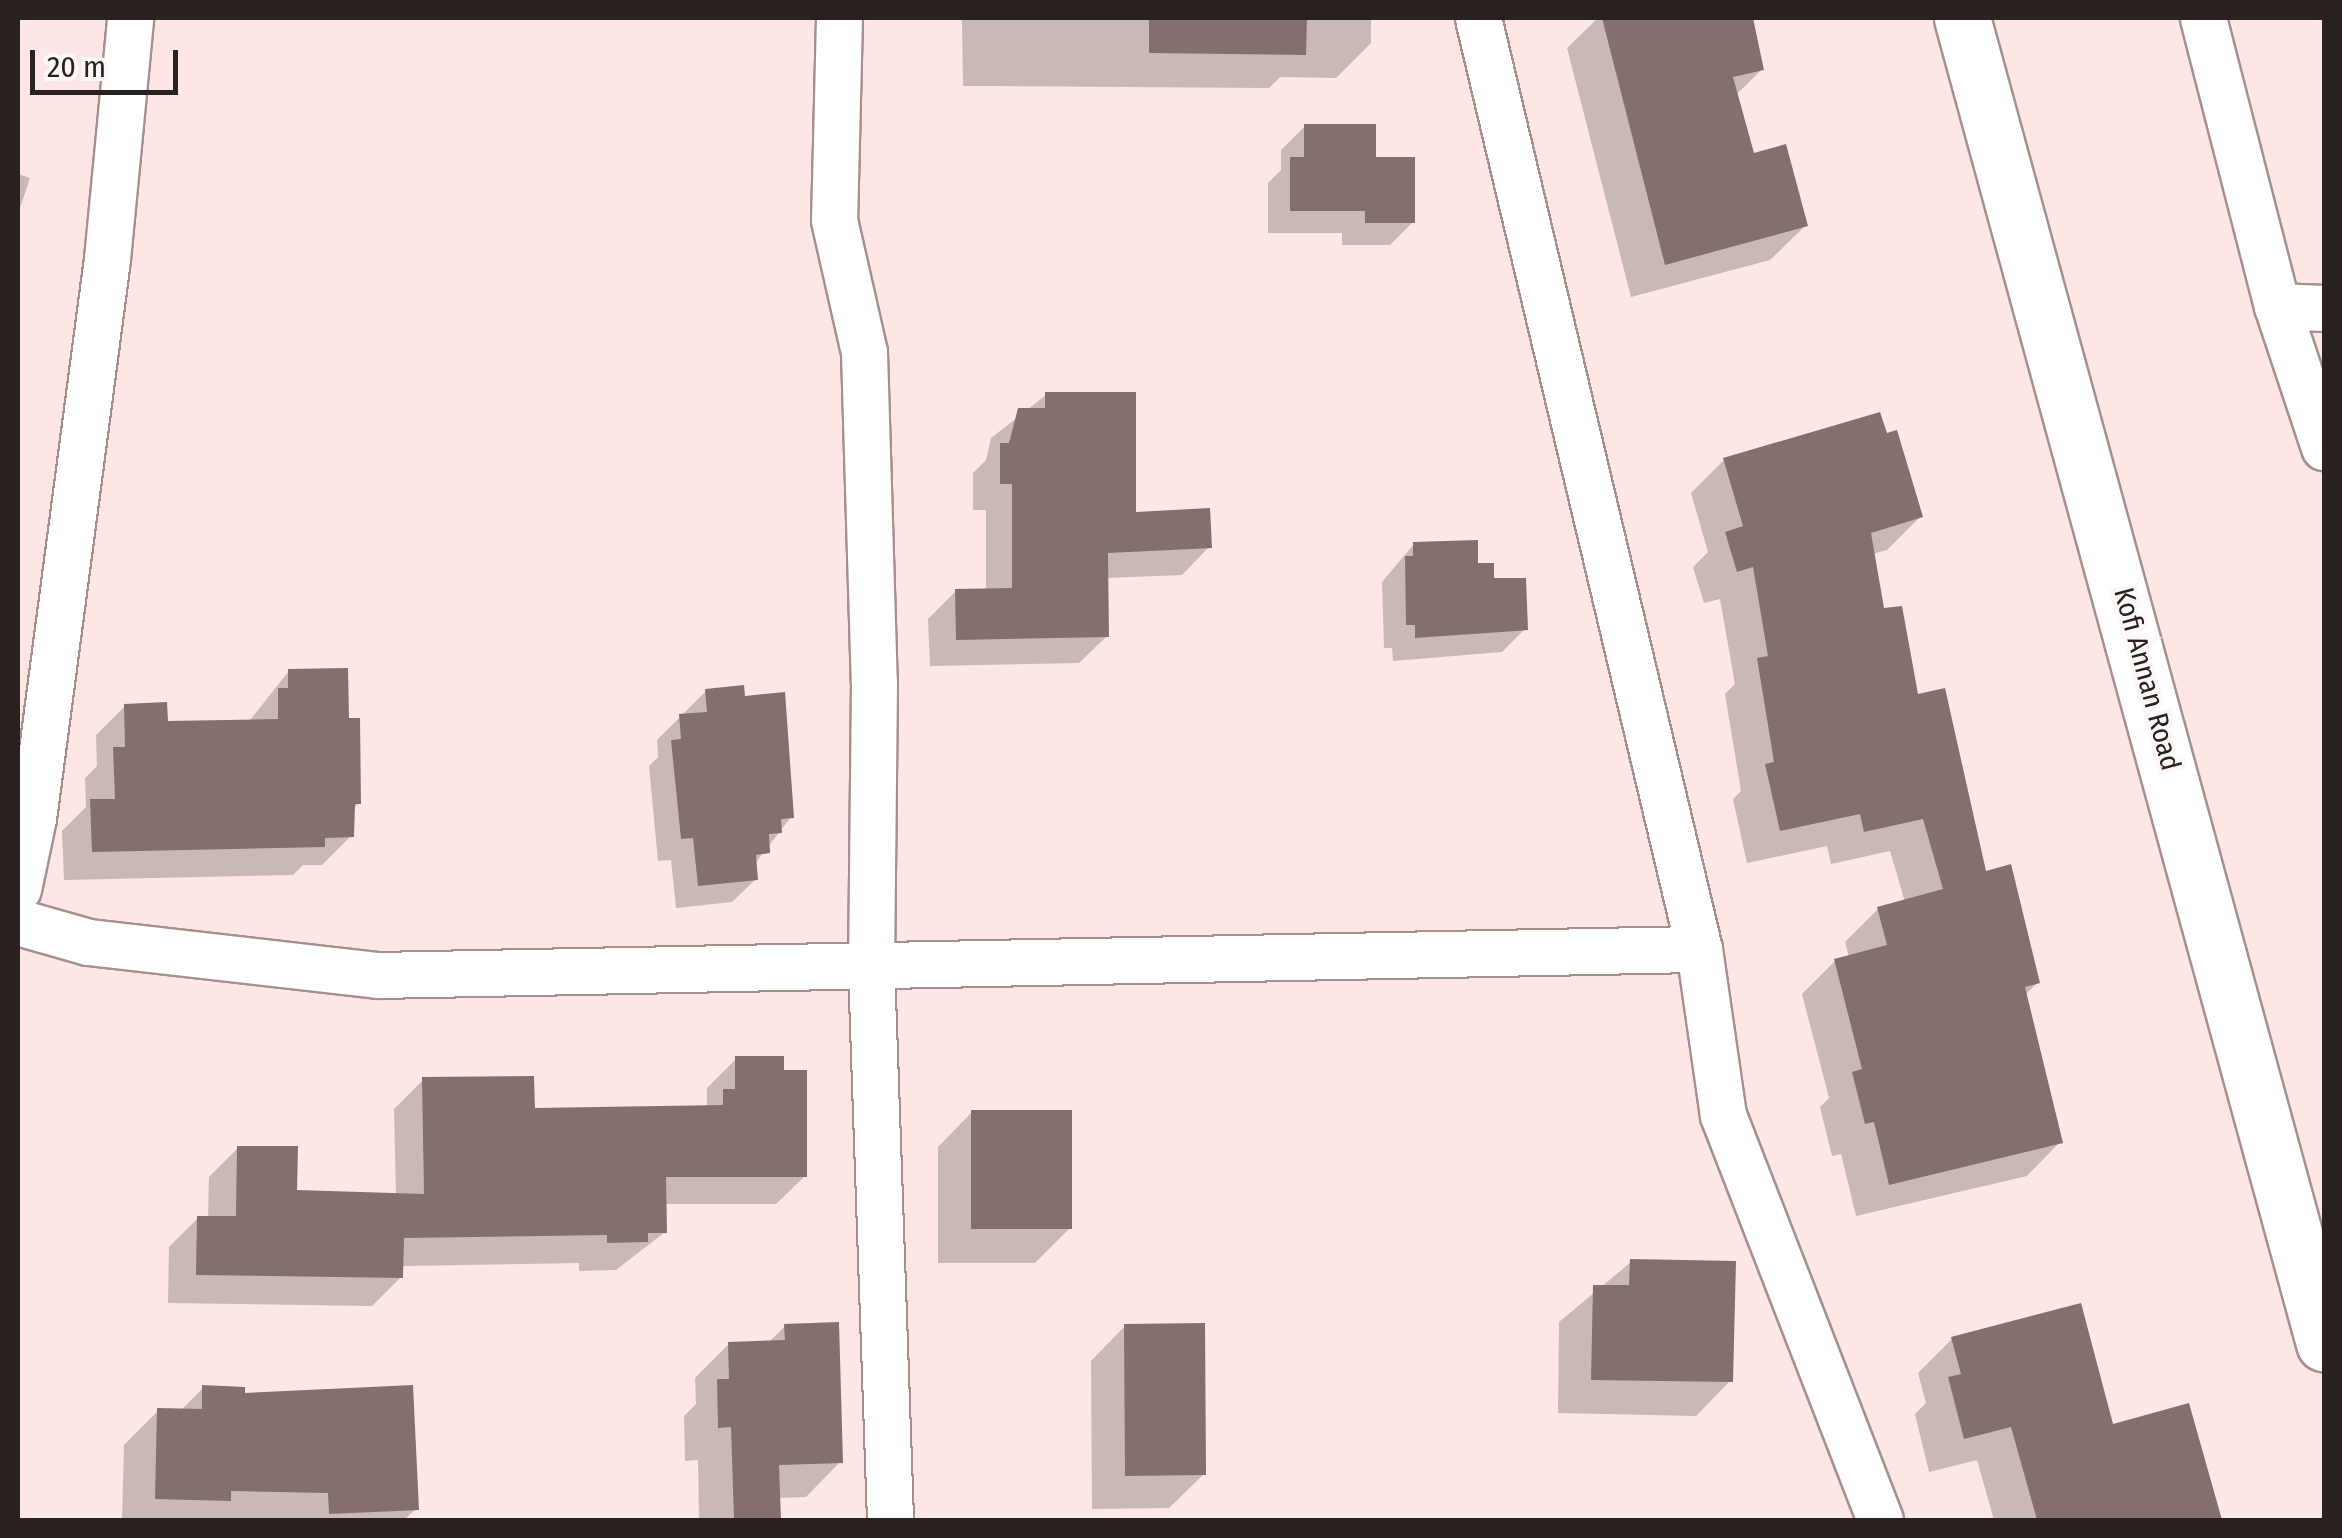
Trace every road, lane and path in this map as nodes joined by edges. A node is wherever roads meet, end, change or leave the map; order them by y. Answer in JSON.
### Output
{"nodes":[{"id":1,"x":130,"y":18,"type":"edge"},
{"id":2,"x":839,"y":18,"type":"edge"},
{"id":3,"x":1478,"y":18,"type":"edge"},
{"id":4,"x":1962,"y":18,"type":"edge"},
{"id":5,"x":2203,"y":18,"type":"edge"},
{"id":6,"x":2278,"y":306,"type":"junction"},
{"id":7,"x":2324,"y":308,"type":"edge"},
{"id":8,"x":2324,"y":447,"type":"edge"},
{"id":9,"x":18,"y":889,"type":"edge"},
{"id":10,"x":18,"y":922,"type":"edge"},
{"id":11,"x":1699,"y":949,"type":"junction"},
{"id":12,"x":872,"y":967,"type":"junction"},
{"id":13,"x":2324,"y":1343,"type":"edge"},
{"id":14,"x":890,"y":1520,"type":"edge"},
{"id":15,"x":1880,"y":1520,"type":"edge"}],
"edges":[{"from":1,"to":9,"type":"street"},
{"from":2,"to":12,"type":"street"},
{"from":3,"to":11,"type":"street"},
{"from":4,"to":13,"type":"main road","name":"Kofi Annan Road"},
{"from":5,"to":6,"type":"street"},
{"from":6,"to":7,"type":"street"},
{"from":6,"to":8,"type":"street"},
{"from":10,"to":12,"type":"street"},
{"from":11,"to":12,"type":"street"},
{"from":11,"to":15,"type":"street"},
{"from":12,"to":14,"type":"street"}]}
